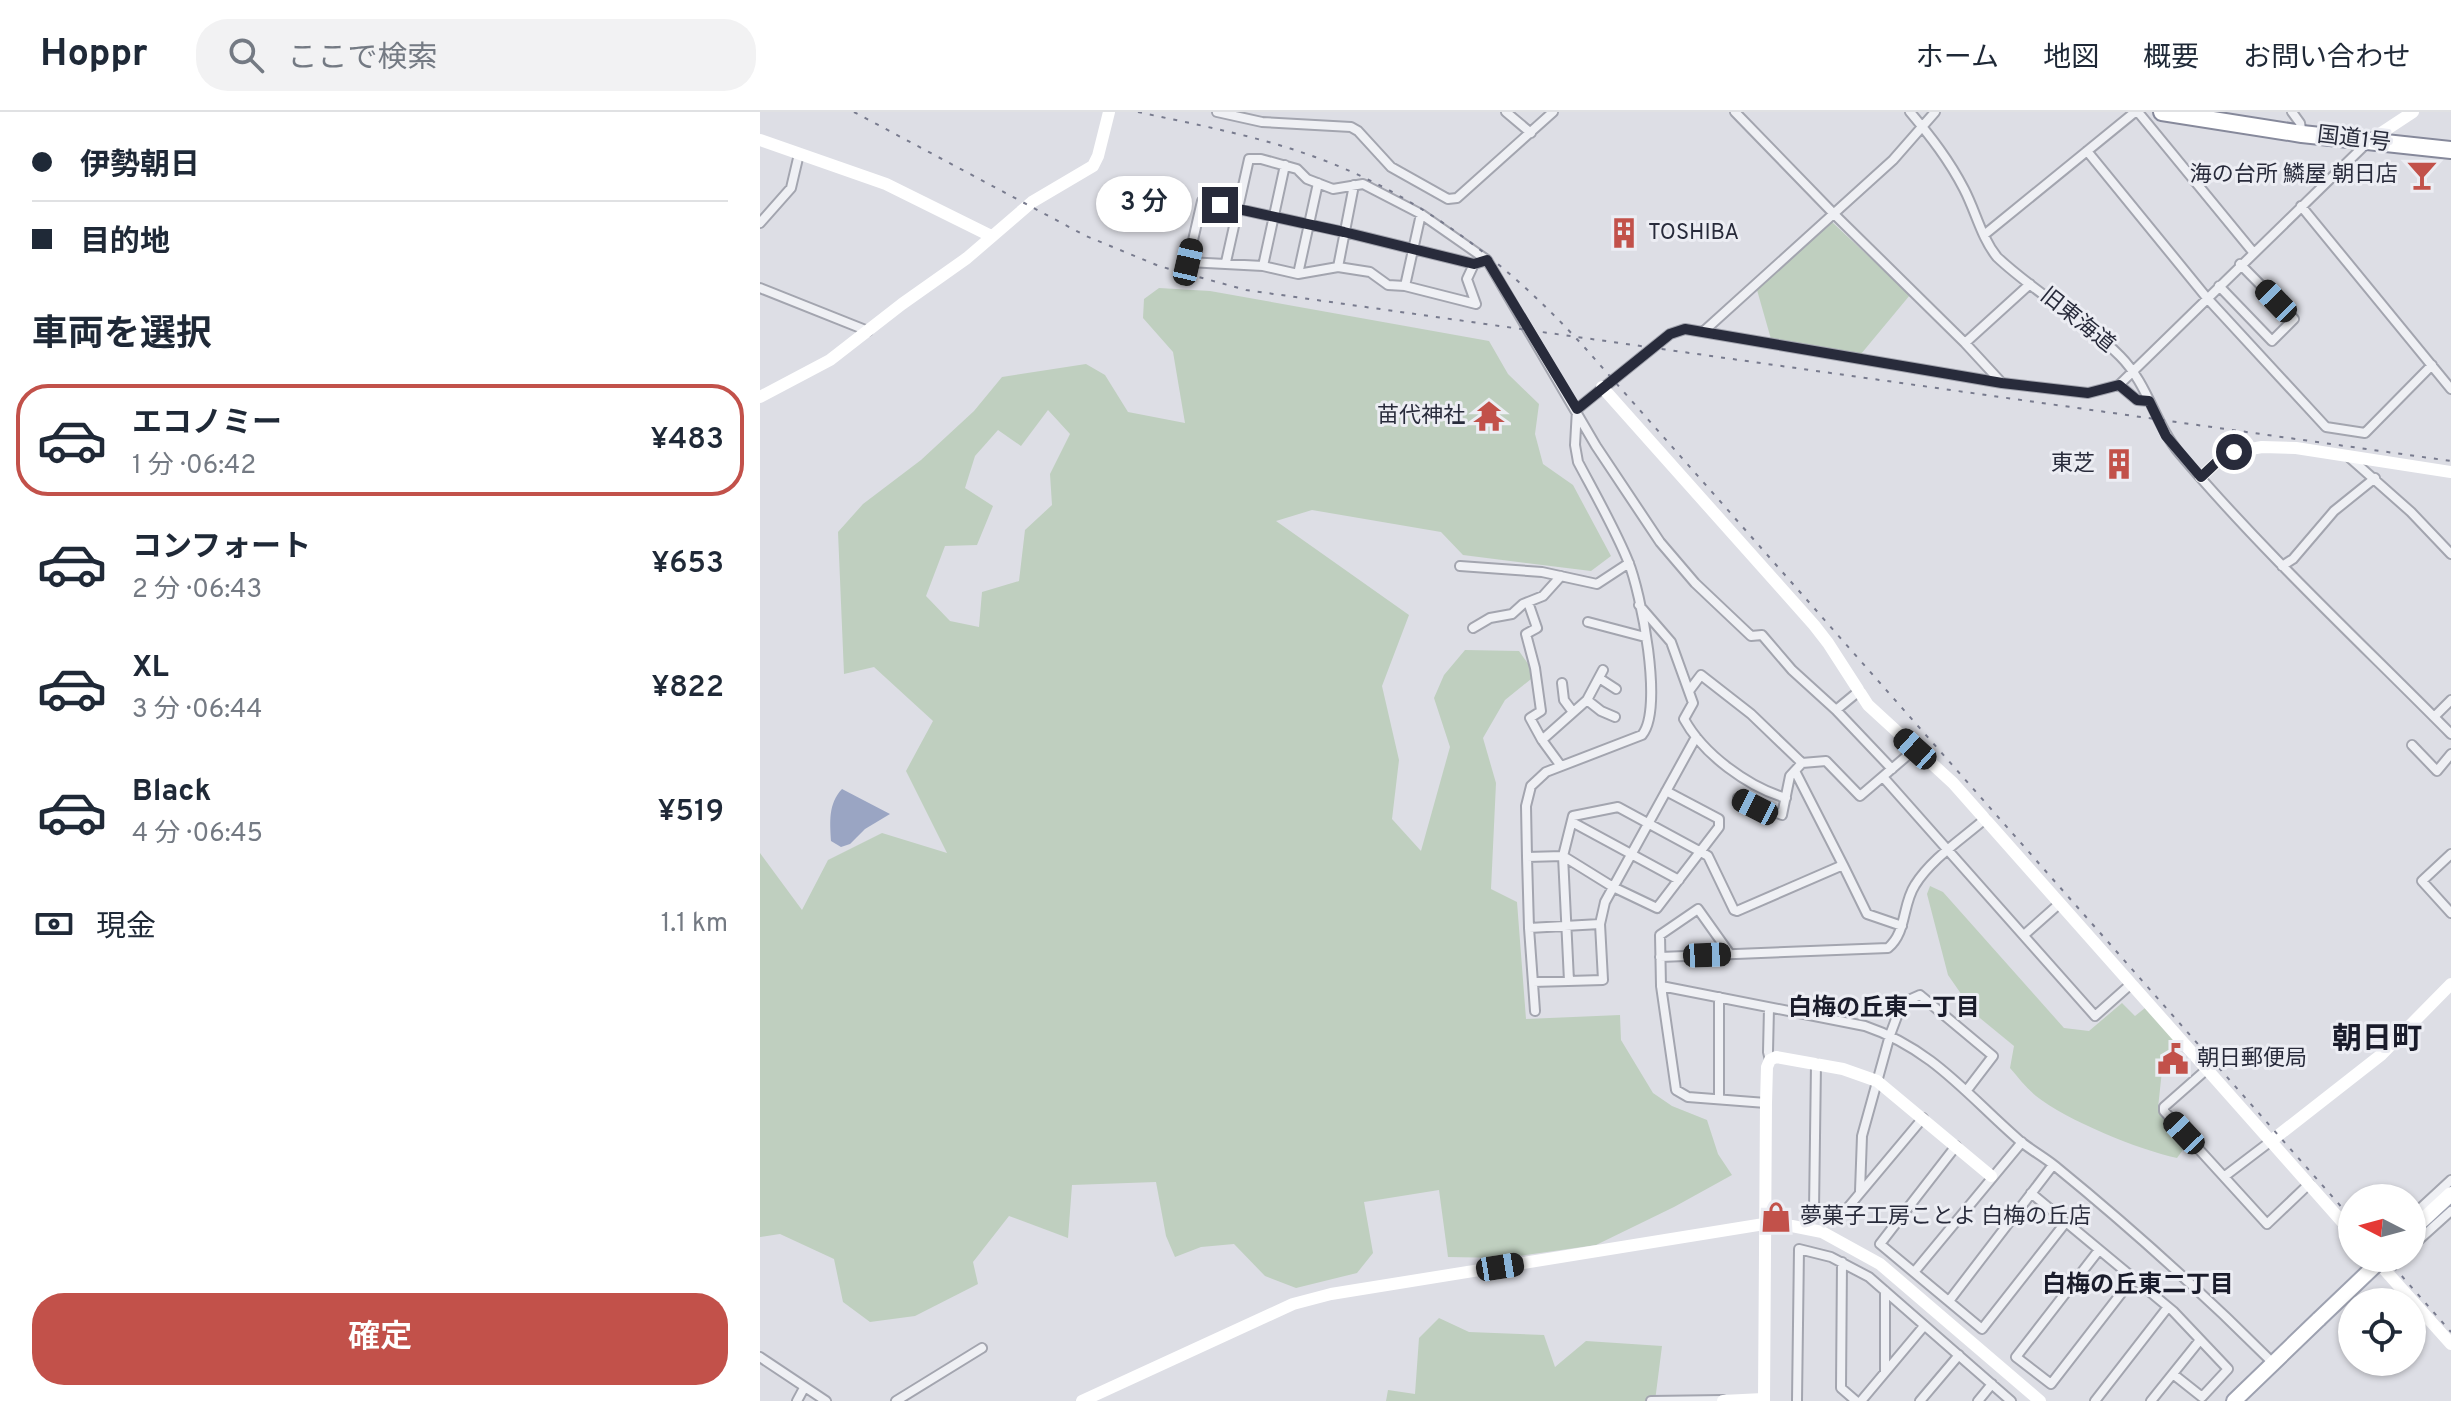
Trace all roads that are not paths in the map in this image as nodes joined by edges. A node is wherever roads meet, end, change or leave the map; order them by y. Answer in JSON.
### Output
{"nodes":[{"id":1,"x":1109,"y":112,"type":"edge"},
{"id":2,"x":1217,"y":112,"type":"edge"},
{"id":3,"x":1506,"y":112,"type":"edge"},
{"id":4,"x":1553,"y":112,"type":"edge"},
{"id":5,"x":1735,"y":112,"type":"edge"},
{"id":6,"x":1910,"y":112,"type":"edge"},
{"id":7,"x":1935,"y":112,"type":"edge"},
{"id":8,"x":2136,"y":112,"type":"edge"},
{"id":9,"x":2162,"y":112,"type":"edge"},
{"id":10,"x":2292,"y":112,"type":"edge"},
{"id":11,"x":2413,"y":112,"type":"edge"},
{"id":12,"x":1241,"y":115,"type":"edge"},
{"id":13,"x":2200,"y":115,"type":"edge"},
{"id":14,"x":1921,"y":125,"type":"junction"},
{"id":15,"x":1531,"y":133,"type":"junction"},
{"id":16,"x":2302,"y":134,"type":"junction"},
{"id":17,"x":760,"y":140,"type":"edge"},
{"id":18,"x":2368,"y":142,"type":"junction"},
{"id":19,"x":2451,"y":150,"type":"edge"},
{"id":20,"x":2087,"y":151,"type":"junction"},
{"id":21,"x":799,"y":154,"type":"junction"},
{"id":22,"x":1285,"y":165,"type":"junction"},
{"id":23,"x":1318,"y":183,"type":"junction"},
{"id":24,"x":1354,"y":185,"type":"junction"},
{"id":25,"x":2301,"y":206,"type":"junction"},
{"id":26,"x":1238,"y":209,"type":"junction"},
{"id":27,"x":1421,"y":214,"type":"junction"},
{"id":28,"x":1835,"y":215,"type":"junction"},
{"id":29,"x":1274,"y":217,"type":"junction"},
{"id":30,"x":760,"y":223,"type":"edge"},
{"id":31,"x":1309,"y":224,"type":"junction"},
{"id":32,"x":1344,"y":232,"type":"junction"},
{"id":33,"x":1984,"y":235,"type":"junction"},
{"id":34,"x":991,"y":236,"type":"junction"},
{"id":35,"x":1414,"y":249,"type":"junction"},
{"id":36,"x":2253,"y":252,"type":"junction"},
{"id":37,"x":1487,"y":260,"type":"junction"},
{"id":38,"x":1226,"y":262,"type":"junction"},
{"id":39,"x":1474,"y":264,"type":"junction"},
{"id":40,"x":2240,"y":264,"type":"junction"},
{"id":41,"x":1263,"y":266,"type":"junction"},
{"id":42,"x":1338,"y":267,"type":"junction"},
{"id":43,"x":1298,"y":274,"type":"junction"},
{"id":44,"x":2030,"y":284,"type":"junction"},
{"id":45,"x":1405,"y":286,"type":"junction"},
{"id":46,"x":2219,"y":286,"type":"junction"},
{"id":47,"x":760,"y":288,"type":"edge"},
{"id":48,"x":2207,"y":298,"type":"junction"},
{"id":49,"x":868,"y":331,"type":"junction"},
{"id":50,"x":1704,"y":331,"type":"junction"},
{"id":51,"x":1965,"y":343,"type":"junction"},
{"id":52,"x":2432,"y":365,"type":"junction"},
{"id":53,"x":2133,"y":371,"type":"junction"},
{"id":54,"x":2002,"y":383,"type":"junction"},
{"id":55,"x":2450,"y":384,"type":"edge"},
{"id":56,"x":2119,"y":385,"type":"junction"},
{"id":57,"x":1602,"y":387,"type":"junction"},
{"id":58,"x":760,"y":397,"type":"edge"},
{"id":59,"x":2149,"y":401,"type":"junction"},
{"id":60,"x":1577,"y":409,"type":"junction"},
{"id":61,"x":2350,"y":458,"type":"junction"},
{"id":62,"x":2451,"y":472,"type":"edge"},
{"id":63,"x":2201,"y":477,"type":"junction"},
{"id":64,"x":2375,"y":478,"type":"junction"},
{"id":65,"x":2451,"y":554,"type":"edge"},
{"id":66,"x":1629,"y":563,"type":"junction"},
{"id":67,"x":1460,"y":566,"type":"dead end"},
{"id":68,"x":2282,"y":566,"type":"junction"},
{"id":69,"x":1561,"y":576,"type":"junction"},
{"id":70,"x":1528,"y":602,"type":"junction"},
{"id":71,"x":1639,"y":604,"type":"junction"},
{"id":72,"x":1588,"y":622,"type":"dead end"},
{"id":73,"x":1473,"y":628,"type":"dead end"},
{"id":74,"x":1645,"y":637,"type":"junction"},
{"id":75,"x":1562,"y":683,"type":"dead end"},
{"id":76,"x":1616,"y":689,"type":"dead end"},
{"id":77,"x":1689,"y":691,"type":"junction"},
{"id":78,"x":1859,"y":691,"type":"junction"},
{"id":79,"x":1587,"y":700,"type":"junction"},
{"id":80,"x":2451,"y":700,"type":"edge"},
{"id":81,"x":1836,"y":710,"type":"junction"},
{"id":82,"x":1573,"y":712,"type":"junction"},
{"id":83,"x":1615,"y":717,"type":"dead end"},
{"id":84,"x":2434,"y":717,"type":"junction"},
{"id":85,"x":2451,"y":734,"type":"edge"},
{"id":86,"x":1696,"y":737,"type":"junction"},
{"id":87,"x":1542,"y":740,"type":"junction"},
{"id":88,"x":2412,"y":745,"type":"dead end"},
{"id":89,"x":1915,"y":749,"type":"junction"},
{"id":90,"x":2451,"y":754,"type":"edge"},
{"id":91,"x":1802,"y":763,"type":"junction"},
{"id":92,"x":1561,"y":766,"type":"junction"},
{"id":93,"x":1892,"y":769,"type":"junction"},
{"id":94,"x":1795,"y":771,"type":"junction"},
{"id":95,"x":1883,"y":777,"type":"junction"},
{"id":96,"x":1666,"y":791,"type":"junction"},
{"id":97,"x":1738,"y":798,"type":"dead end"},
{"id":98,"x":1786,"y":798,"type":"junction"},
{"id":99,"x":1985,"y":819,"type":"junction"},
{"id":100,"x":1572,"y":822,"type":"junction"},
{"id":101,"x":1648,"y":823,"type":"junction"},
{"id":102,"x":1948,"y":851,"type":"junction"},
{"id":103,"x":1701,"y":852,"type":"junction"},
{"id":104,"x":2451,"y":854,"type":"edge"},
{"id":105,"x":1563,"y":856,"type":"junction"},
{"id":106,"x":1630,"y":856,"type":"junction"},
{"id":107,"x":1527,"y":857,"type":"junction"},
{"id":108,"x":1843,"y":865,"type":"junction"},
{"id":109,"x":1679,"y":880,"type":"junction"},
{"id":110,"x":1613,"y":887,"type":"junction"},
{"id":111,"x":2059,"y":904,"type":"junction"},
{"id":112,"x":2451,"y":913,"type":"edge"},
{"id":113,"x":1600,"y":924,"type":"junction"},
{"id":114,"x":1565,"y":926,"type":"junction"},
{"id":115,"x":1902,"y":926,"type":"junction"},
{"id":116,"x":1529,"y":928,"type":"junction"},
{"id":117,"x":2024,"y":935,"type":"junction"},
{"id":118,"x":1730,"y":954,"type":"junction"},
{"id":119,"x":1660,"y":957,"type":"junction"},
{"id":120,"x":1603,"y":971,"type":"junction"},
{"id":121,"x":1569,"y":981,"type":"junction"},
{"id":122,"x":1533,"y":982,"type":"junction"},
{"id":123,"x":1608,"y":984,"type":"dead end"},
{"id":124,"x":2131,"y":984,"type":"junction"},
{"id":125,"x":1661,"y":986,"type":"junction"},
{"id":126,"x":2449,"y":989,"type":"edge"},
{"id":127,"x":1719,"y":997,"type":"junction"},
{"id":128,"x":1769,"y":1008,"type":"junction"},
{"id":129,"x":1535,"y":1011,"type":"dead end"},
{"id":130,"x":1890,"y":1035,"type":"junction"},
{"id":131,"x":1770,"y":1060,"type":"junction"},
{"id":132,"x":1816,"y":1064,"type":"junction"},
{"id":133,"x":2206,"y":1070,"type":"junction"},
{"id":134,"x":1877,"y":1081,"type":"junction"},
{"id":135,"x":1967,"y":1090,"type":"junction"},
{"id":136,"x":1719,"y":1099,"type":"junction"},
{"id":137,"x":1766,"y":1103,"type":"junction"},
{"id":138,"x":1923,"y":1118,"type":"junction"},
{"id":139,"x":2271,"y":1141,"type":"junction"},
{"id":140,"x":2022,"y":1142,"type":"junction"},
{"id":141,"x":1956,"y":1146,"type":"junction"},
{"id":142,"x":2053,"y":1165,"type":"junction"},
{"id":143,"x":1991,"y":1176,"type":"junction"},
{"id":144,"x":2225,"y":1176,"type":"junction"},
{"id":145,"x":2451,"y":1180,"type":"edge"},
{"id":146,"x":2309,"y":1184,"type":"junction"},
{"id":147,"x":1860,"y":1191,"type":"junction"},
{"id":148,"x":2031,"y":1193,"type":"junction"},
{"id":149,"x":2451,"y":1194,"type":"edge"},
{"id":150,"x":2426,"y":1203,"type":"edge"},
{"id":151,"x":2451,"y":1211,"type":"edge"},
{"id":152,"x":2338,"y":1217,"type":"edge"},
{"id":153,"x":2426,"y":1217,"type":"edge"},
{"id":154,"x":2066,"y":1222,"type":"junction"},
{"id":155,"x":1764,"y":1224,"type":"junction"},
{"id":156,"x":2426,"y":1233,"type":"edge"},
{"id":157,"x":2099,"y":1250,"type":"junction"},
{"id":158,"x":1842,"y":1262,"type":"junction"},
{"id":159,"x":1915,"y":1271,"type":"junction"},
{"id":160,"x":2368,"y":1272,"type":"edge"},
{"id":161,"x":2387,"y":1272,"type":"edge"},
{"id":162,"x":2133,"y":1278,"type":"junction"},
{"id":163,"x":1885,"y":1291,"type":"junction"},
{"id":164,"x":1949,"y":1301,"type":"junction"},
{"id":165,"x":2168,"y":1307,"type":"junction"},
{"id":166,"x":1924,"y":1326,"type":"junction"},
{"id":167,"x":2200,"y":1340,"type":"junction"},
{"id":168,"x":2451,"y":1344,"type":"edge"},
{"id":169,"x":982,"y":1348,"type":"dead end"},
{"id":170,"x":1959,"y":1355,"type":"junction"},
{"id":171,"x":760,"y":1357,"type":"edge"},
{"id":172,"x":2273,"y":1363,"type":"junction"},
{"id":173,"x":1885,"y":1372,"type":"junction"},
{"id":174,"x":2173,"y":1374,"type":"junction"},
{"id":175,"x":1992,"y":1384,"type":"junction"},
{"id":176,"x":804,"y":1388,"type":"junction"},
{"id":177,"x":1723,"y":1400,"type":"edge"},
{"id":178,"x":1763,"y":1400,"type":"edge"},
{"id":179,"x":797,"y":1401,"type":"edge"},
{"id":180,"x":826,"y":1401,"type":"edge"},
{"id":181,"x":896,"y":1401,"type":"edge"},
{"id":182,"x":1082,"y":1401,"type":"edge"},
{"id":183,"x":1651,"y":1401,"type":"edge"},
{"id":184,"x":1797,"y":1401,"type":"edge"},
{"id":185,"x":1858,"y":1401,"type":"edge"},
{"id":186,"x":1920,"y":1401,"type":"edge"},
{"id":187,"x":1978,"y":1401,"type":"edge"},
{"id":188,"x":2011,"y":1401,"type":"edge"},
{"id":189,"x":2040,"y":1401,"type":"edge"},
{"id":190,"x":2095,"y":1401,"type":"edge"},
{"id":191,"x":2151,"y":1401,"type":"edge"},
{"id":192,"x":2234,"y":1401,"type":"edge"}],
"edges":[{"from":1,"to":34,"type":"street"},
{"from":2,"to":12,"type":"street"},
{"from":3,"to":15,"type":"street"},
{"from":4,"to":15,"type":"street"},
{"from":5,"to":28,"type":"street"},
{"from":6,"to":14,"type":"street","name":"旧東海道"},
{"from":7,"to":14,"type":"street"},
{"from":8,"to":20,"type":"street"},
{"from":8,"to":36,"type":"street"},
{"from":9,"to":13,"type":"highway","name":"国道1号"},
{"from":10,"to":16,"type":"street"},
{"from":11,"to":18,"type":"street"},
{"from":12,"to":15,"type":"street"},
{"from":13,"to":16,"type":"highway","name":"国道1号"},
{"from":14,"to":28,"type":"street"},
{"from":14,"to":33,"type":"street","name":"旧東海道"},
{"from":16,"to":18,"type":"highway","name":"国道1号"},
{"from":17,"to":21,"type":"street"},
{"from":18,"to":19,"type":"highway","name":"国道1号"},
{"from":18,"to":25,"type":"street"},
{"from":20,"to":33,"type":"street"},
{"from":20,"to":48,"type":"street"},
{"from":21,"to":30,"type":"street"},
{"from":21,"to":34,"type":"street"},
{"from":22,"to":23,"type":"street"},
{"from":22,"to":26,"type":"street"},
{"from":22,"to":29,"type":"street"},
{"from":23,"to":24,"type":"street"},
{"from":23,"to":31,"type":"street"},
{"from":24,"to":27,"type":"street"},
{"from":24,"to":32,"type":"street"},
{"from":25,"to":36,"type":"street"},
{"from":25,"to":52,"type":"street"},
{"from":26,"to":29,"type":"street"},
{"from":26,"to":38,"type":"street"},
{"from":26,"to":38,"type":"street"},
{"from":27,"to":35,"type":"street"},
{"from":27,"to":37,"type":"street"},
{"from":28,"to":50,"type":"street"},
{"from":28,"to":51,"type":"street"},
{"from":29,"to":31,"type":"street"},
{"from":29,"to":41,"type":"street"},
{"from":31,"to":32,"type":"street"},
{"from":31,"to":43,"type":"street"},
{"from":32,"to":35,"type":"street"},
{"from":32,"to":42,"type":"street"},
{"from":33,"to":44,"type":"street","name":"旧東海道"},
{"from":34,"to":49,"type":"street"},
{"from":35,"to":39,"type":"street"},
{"from":35,"to":45,"type":"street"},
{"from":36,"to":40,"type":"street"},
{"from":37,"to":39,"type":"street"},
{"from":37,"to":60,"type":"street"},
{"from":38,"to":41,"type":"street"},
{"from":39,"to":45,"type":"street"},
{"from":40,"to":46,"type":"street"},
{"from":40,"to":46,"type":"street"},
{"from":41,"to":43,"type":"street"},
{"from":42,"to":43,"type":"street"},
{"from":42,"to":45,"type":"street"},
{"from":44,"to":51,"type":"street"},
{"from":44,"to":53,"type":"street","name":"旧東海道"},
{"from":46,"to":48,"type":"street"},
{"from":47,"to":49,"type":"street"},
{"from":48,"to":52,"type":"street"},
{"from":48,"to":53,"type":"street"},
{"from":49,"to":58,"type":"street"},
{"from":50,"to":54,"type":"street"},
{"from":50,"to":57,"type":"street"},
{"from":51,"to":54,"type":"street"},
{"from":52,"to":55,"type":"street"},
{"from":53,"to":56,"type":"street"},
{"from":53,"to":59,"type":"street","name":"旧東海道"},
{"from":54,"to":56,"type":"street"},
{"from":56,"to":59,"type":"street"},
{"from":57,"to":60,"type":"street"},
{"from":57,"to":78,"type":"street"},
{"from":59,"to":63,"type":"street","name":"旧東海道"},
{"from":60,"to":66,"type":"street"},
{"from":60,"to":81,"type":"street"},
{"from":61,"to":62,"type":"street"},
{"from":61,"to":63,"type":"street"},
{"from":61,"to":64,"type":"street"},
{"from":63,"to":68,"type":"street","name":"旧東海道"},
{"from":64,"to":65,"type":"street"},
{"from":64,"to":68,"type":"street"},
{"from":66,"to":69,"type":"street"},
{"from":66,"to":71,"type":"street"},
{"from":67,"to":69,"type":"street"},
{"from":68,"to":84,"type":"street","name":"旧東海道"},
{"from":69,"to":70,"type":"street"},
{"from":70,"to":73,"type":"street"},
{"from":70,"to":87,"type":"street"},
{"from":71,"to":74,"type":"street"},
{"from":71,"to":77,"type":"street"},
{"from":72,"to":74,"type":"street"},
{"from":74,"to":92,"type":"street"},
{"from":75,"to":82,"type":"street"},
{"from":76,"to":79,"type":"street"},
{"from":77,"to":86,"type":"street"},
{"from":77,"to":91,"type":"street"},
{"from":78,"to":81,"type":"street"},
{"from":78,"to":89,"type":"street"},
{"from":79,"to":82,"type":"street"},
{"from":79,"to":83,"type":"street"},
{"from":80,"to":84,"type":"street"},
{"from":81,"to":93,"type":"street"},
{"from":82,"to":87,"type":"street"},
{"from":84,"to":85,"type":"street","name":"旧東海道"},
{"from":86,"to":96,"type":"street"},
{"from":86,"to":98,"type":"street"},
{"from":87,"to":92,"type":"street"},
{"from":88,"to":90,"type":"street"},
{"from":89,"to":93,"type":"street"},
{"from":89,"to":99,"type":"street"},
{"from":91,"to":94,"type":"street"},
{"from":91,"to":95,"type":"street"},
{"from":92,"to":107,"type":"street"},
{"from":93,"to":95,"type":"street"},
{"from":94,"to":98,"type":"street"},
{"from":94,"to":108,"type":"street"},
{"from":95,"to":102,"type":"street"},
{"from":96,"to":101,"type":"street"},
{"from":96,"to":103,"type":"street"},
{"from":97,"to":98,"type":"street"},
{"from":99,"to":102,"type":"street"},
{"from":99,"to":111,"type":"street"},
{"from":100,"to":101,"type":"street"},
{"from":100,"to":105,"type":"street"},
{"from":100,"to":106,"type":"street"},
{"from":101,"to":103,"type":"street"},
{"from":101,"to":106,"type":"street"},
{"from":102,"to":115,"type":"street"},
{"from":102,"to":117,"type":"street"},
{"from":103,"to":108,"type":"street"},
{"from":103,"to":109,"type":"street"},
{"from":104,"to":112,"type":"street"},
{"from":105,"to":107,"type":"street"},
{"from":105,"to":110,"type":"street"},
{"from":105,"to":114,"type":"street"},
{"from":106,"to":109,"type":"street"},
{"from":106,"to":110,"type":"street"},
{"from":107,"to":116,"type":"street"},
{"from":108,"to":115,"type":"street"},
{"from":109,"to":110,"type":"street"},
{"from":110,"to":113,"type":"street"},
{"from":111,"to":117,"type":"street"},
{"from":111,"to":124,"type":"street"},
{"from":113,"to":114,"type":"street"},
{"from":113,"to":120,"type":"street"},
{"from":114,"to":116,"type":"street"},
{"from":114,"to":121,"type":"street"},
{"from":115,"to":118,"type":"street"},
{"from":116,"to":122,"type":"street"},
{"from":117,"to":124,"type":"street"},
{"from":118,"to":119,"type":"street"},
{"from":118,"to":119,"type":"street"},
{"from":119,"to":125,"type":"street"},
{"from":120,"to":121,"type":"street"},
{"from":120,"to":123,"type":"street"},
{"from":121,"to":122,"type":"street"},
{"from":122,"to":129,"type":"street"},
{"from":124,"to":133,"type":"street"},
{"from":125,"to":127,"type":"street"},
{"from":125,"to":136,"type":"street"},
{"from":126,"to":139,"type":"street"},
{"from":127,"to":128,"type":"street"},
{"from":127,"to":136,"type":"street"},
{"from":128,"to":130,"type":"street"},
{"from":128,"to":131,"type":"street"},
{"from":130,"to":134,"type":"street"},
{"from":130,"to":135,"type":"street"},
{"from":130,"to":135,"type":"street"},
{"from":131,"to":132,"type":"street"},
{"from":131,"to":137,"type":"street"},
{"from":132,"to":134,"type":"street"},
{"from":132,"to":147,"type":"street"},
{"from":133,"to":139,"type":"street"},
{"from":133,"to":144,"type":"street"},
{"from":134,"to":138,"type":"street"},
{"from":134,"to":147,"type":"street"},
{"from":135,"to":140,"type":"street"},
{"from":136,"to":137,"type":"street"},
{"from":137,"to":155,"type":"street"},
{"from":138,"to":141,"type":"street"},
{"from":138,"to":147,"type":"street"},
{"from":139,"to":144,"type":"street"},
{"from":139,"to":146,"type":"street"},
{"from":140,"to":142,"type":"street"},
{"from":140,"to":143,"type":"street"},
{"from":141,"to":143,"type":"street"},
{"from":141,"to":159,"type":"street"},
{"from":142,"to":148,"type":"street"},
{"from":142,"to":172,"type":"street"},
{"from":143,"to":159,"type":"street"},
{"from":144,"to":146,"type":"street"},
{"from":145,"to":150,"type":"street"},
{"from":146,"to":152,"type":"street"},
{"from":148,"to":154,"type":"street"},
{"from":148,"to":164,"type":"street"},
{"from":149,"to":153,"type":"main road"},
{"from":151,"to":156,"type":"street"},
{"from":154,"to":157,"type":"street"},
{"from":154,"to":164,"type":"street"},
{"from":155,"to":178,"type":"street"},
{"from":155,"to":182,"type":"street"},
{"from":155,"to":189,"type":"street"},
{"from":157,"to":162,"type":"street"},
{"from":157,"to":162,"type":"street"},
{"from":158,"to":163,"type":"street"},
{"from":158,"to":184,"type":"street"},
{"from":158,"to":185,"type":"street"},
{"from":159,"to":164,"type":"street"},
{"from":160,"to":172,"type":"main road","bridge":true},
{"from":161,"to":168,"type":"street"},
{"from":162,"to":165,"type":"street"},
{"from":163,"to":166,"type":"street"},
{"from":163,"to":173,"type":"street"},
{"from":165,"to":167,"type":"street"},
{"from":165,"to":190,"type":"street"},
{"from":166,"to":170,"type":"street"},
{"from":166,"to":173,"type":"street"},
{"from":167,"to":174,"type":"street"},
{"from":167,"to":174,"type":"street"},
{"from":169,"to":181,"type":"street"},
{"from":170,"to":175,"type":"street"},
{"from":170,"to":186,"type":"street"},
{"from":171,"to":176,"type":"street"},
{"from":172,"to":192,"type":"main road"},
{"from":173,"to":185,"type":"street"},
{"from":174,"to":191,"type":"street"},
{"from":175,"to":187,"type":"street"},
{"from":175,"to":188,"type":"street"},
{"from":176,"to":179,"type":"street"},
{"from":176,"to":180,"type":"street"},
{"from":177,"to":178,"type":"street"},
{"from":177,"to":183,"type":"street"}]}
